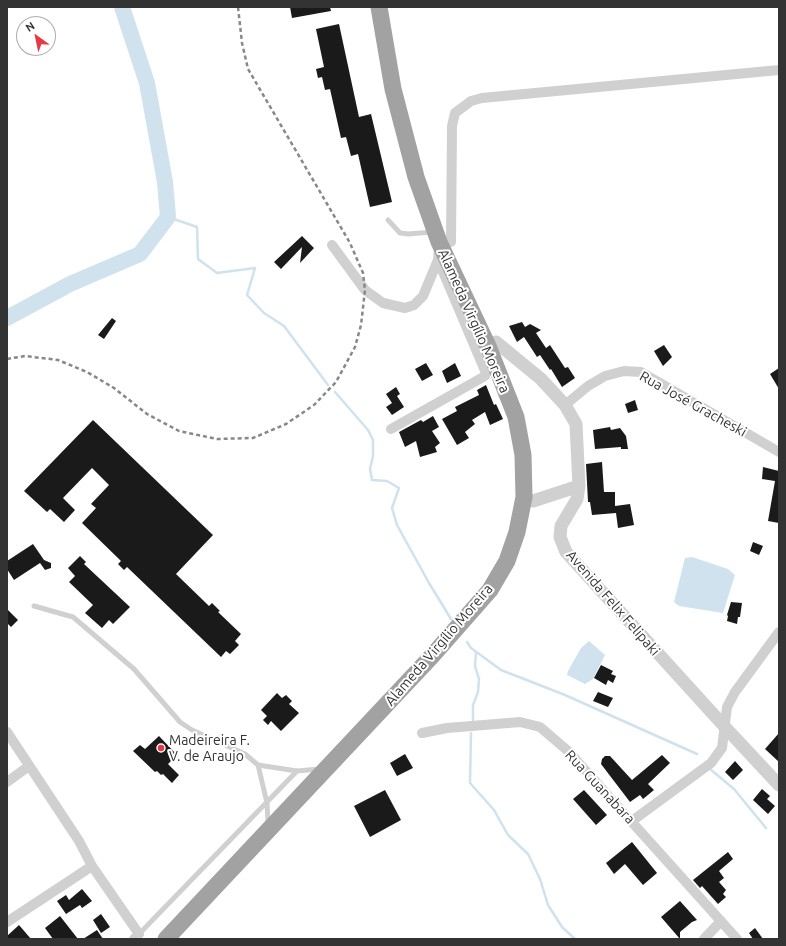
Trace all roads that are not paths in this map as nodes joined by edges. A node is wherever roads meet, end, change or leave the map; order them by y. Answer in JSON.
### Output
{"nodes":[{"id":1,"x":379,"y":7,"type":"edge"},
{"id":2,"x":389,"y":7,"type":"edge"},
{"id":3,"x":779,"y":70,"type":"edge"},
{"id":4,"x":388,"y":220,"type":"dead end"},
{"id":5,"x":442,"y":239,"type":"junction"},
{"id":6,"x":332,"y":245,"type":"dead end"},
{"id":7,"x":438,"y":260,"type":"junction"},
{"id":8,"x":496,"y":342,"type":"junction"},
{"id":9,"x":565,"y":405,"type":"junction"},
{"id":10,"x":391,"y":429,"type":"dead end"},
{"id":11,"x":779,"y":452,"type":"edge"},
{"id":12,"x":579,"y":486,"type":"junction"},
{"id":13,"x":533,"y":501,"type":"junction"},
{"id":14,"x":34,"y":606,"type":"dead end"},
{"id":15,"x":779,"y":632,"type":"edge"},
{"id":16,"x":724,"y":726,"type":"junction"},
{"id":17,"x":7,"y":732,"type":"edge"},
{"id":18,"x":422,"y":733,"type":"dead end"},
{"id":19,"x":258,"y":765,"type":"junction"},
{"id":20,"x":29,"y":766,"type":"junction"},
{"id":21,"x":328,"y":768,"type":"junction"},
{"id":22,"x":297,"y":771,"type":"junction"},
{"id":23,"x":7,"y":782,"type":"edge"},
{"id":24,"x":779,"y":784,"type":"edge"},
{"id":25,"x":267,"y":803,"type":"junction"},
{"id":26,"x":632,"y":820,"type":"junction"},
{"id":27,"x":269,"y":831,"type":"junction"},
{"id":28,"x":92,"y":866,"type":"junction"},
{"id":29,"x":721,"y":921,"type":"junction"},
{"id":30,"x":7,"y":922,"type":"edge"},
{"id":31,"x":136,"y":936,"type":"edge"},
{"id":32,"x":166,"y":939,"type":"edge"},
{"id":33,"x":180,"y":939,"type":"edge"},
{"id":34,"x":704,"y":939,"type":"edge"},
{"id":35,"x":736,"y":939,"type":"edge"}],
"edges":[{"from":1,"to":5,"type":"highway","name":"Alameda Virgílio Moreira"},
{"from":2,"to":5,"type":"highway","name":"Alameda Virgílio Moreira"},
{"from":3,"to":5,"type":"street"},
{"from":4,"to":5,"type":"lane"},
{"from":5,"to":7,"type":"street"},
{"from":5,"to":8,"type":"highway","name":"Alameda Virgílio Moreira"},
{"from":5,"to":21,"type":"highway","name":"Alameda Virgílio Moreira"},
{"from":6,"to":7,"type":"street"},
{"from":7,"to":10,"type":"street"},
{"from":8,"to":9,"type":"street","name":"Avenida Felix Felipaki"},
{"from":8,"to":13,"type":"highway","name":"Alameda Virgílio Moreira"},
{"from":9,"to":11,"type":"street","name":"Rua José Gracheski"},
{"from":9,"to":12,"type":"street","name":"Avenida Felix Felipaki"},
{"from":12,"to":13,"type":"street"},
{"from":12,"to":16,"type":"street","name":"Avenida Felix Felipaki"},
{"from":13,"to":33,"type":"highway","name":"Alameda Virgílio Moreira"},
{"from":14,"to":19,"type":"lane"},
{"from":15,"to":16,"type":"street"},
{"from":16,"to":24,"type":"street","name":"Avenida Felix Felipaki"},
{"from":16,"to":26,"type":"street"},
{"from":17,"to":20,"type":"street"},
{"from":18,"to":26,"type":"street","name":"Rua Guanabara"},
{"from":19,"to":22,"type":"lane"},
{"from":19,"to":25,"type":"lane"},
{"from":20,"to":23,"type":"street"},
{"from":20,"to":28,"type":"street"},
{"from":21,"to":22,"type":"lane"},
{"from":21,"to":27,"type":"highway","name":"Alameda Virgílio Moreira"},
{"from":22,"to":25,"type":"lane"},
{"from":25,"to":27,"type":"lane"},
{"from":25,"to":31,"type":"lane"},
{"from":26,"to":29,"type":"street","name":"Rua Guanabara"},
{"from":27,"to":32,"type":"highway","name":"Alameda Virgílio Moreira"},
{"from":28,"to":30,"type":"street"},
{"from":28,"to":31,"type":"street"},
{"from":29,"to":34,"type":"street"},
{"from":29,"to":35,"type":"street","name":"Rua Guanabara"}]}
